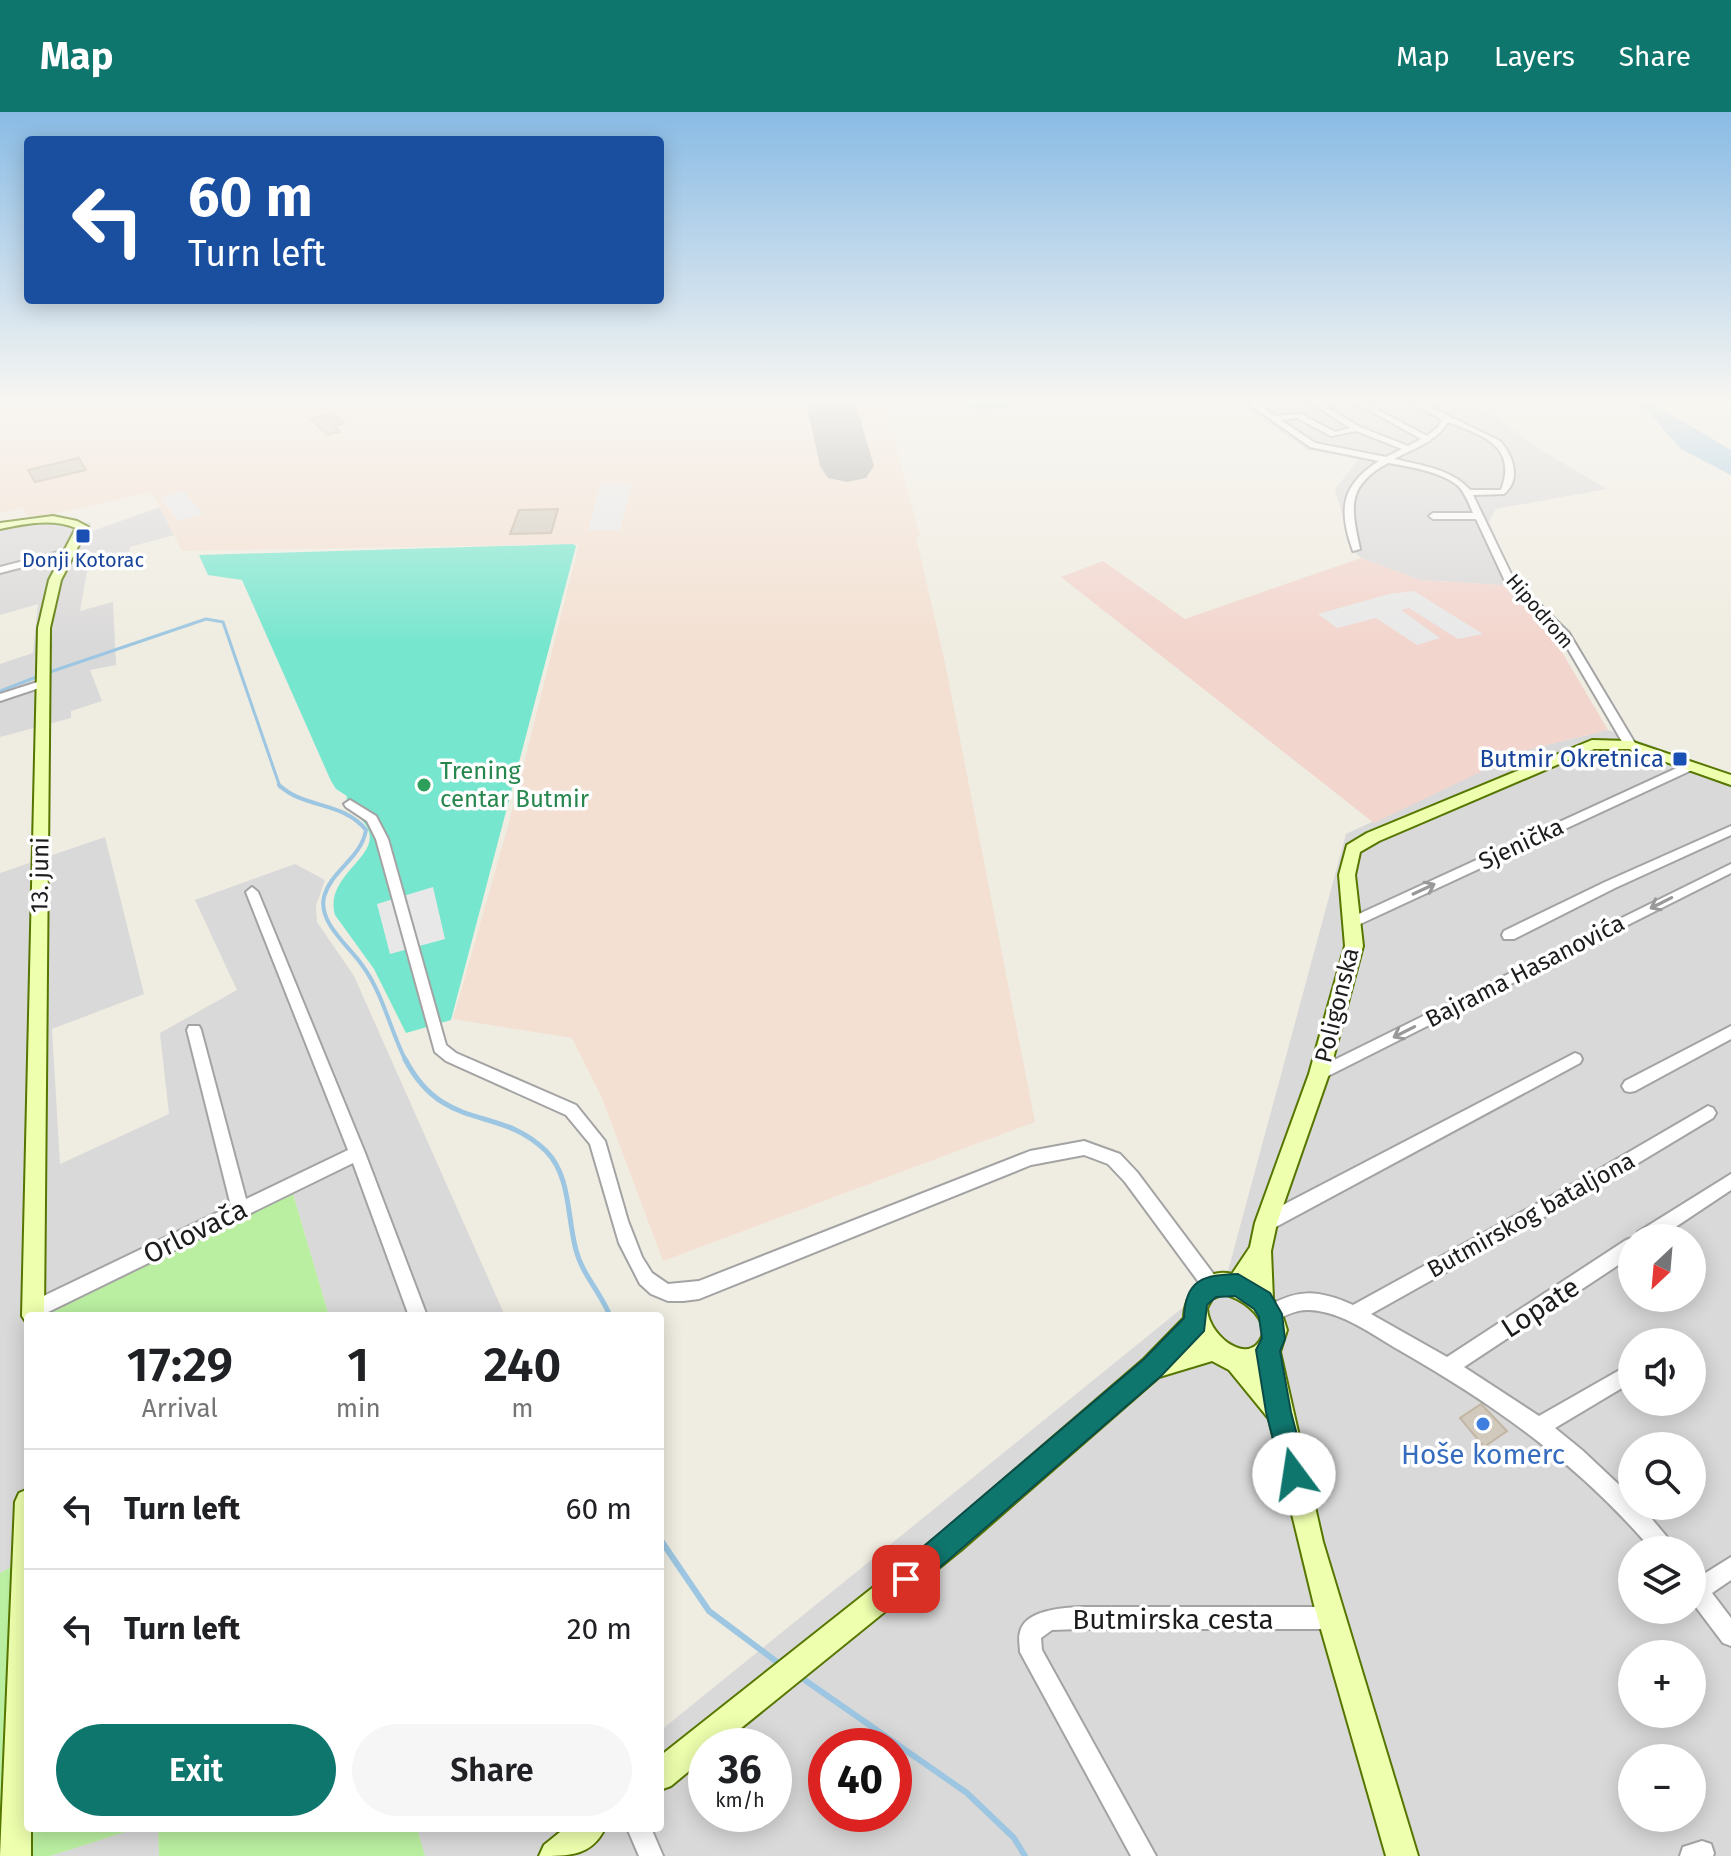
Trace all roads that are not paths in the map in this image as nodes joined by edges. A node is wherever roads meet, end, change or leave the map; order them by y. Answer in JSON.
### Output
{"nodes":[{"id":1,"x":1359,"y":483,"type":"edge"},
{"id":2,"x":1460,"y":483,"type":"edge"},
{"id":3,"x":1508,"y":483,"type":"edge"},
{"id":4,"x":1468,"y":493,"type":"junction"},
{"id":5,"x":1433,"y":516,"type":"dead end"},
{"id":6,"x":1478,"y":516,"type":"junction"},
{"id":7,"x":0,"y":526,"type":"edge"},
{"id":8,"x":1356,"y":549,"type":"dead end"},
{"id":9,"x":70,"y":552,"type":"junction"},
{"id":10,"x":0,"y":570,"type":"edge"},
{"id":11,"x":44,"y":677,"type":"junction"},
{"id":12,"x":0,"y":698,"type":"edge"},
{"id":13,"x":1630,"y":745,"type":"junction"},
{"id":14,"x":1690,"y":766,"type":"junction"},
{"id":15,"x":1731,"y":780,"type":"edge"},
{"id":16,"x":350,"y":804,"type":"dead end"},
{"id":17,"x":1731,"y":830,"type":"edge"},
{"id":18,"x":1731,"y":868,"type":"edge"},
{"id":19,"x":252,"y":892,"type":"dead end"},
{"id":20,"x":1353,"y":922,"type":"junction"},
{"id":21,"x":1509,"y":935,"type":"dead end"},
{"id":22,"x":194,"y":1030,"type":"dead end"},
{"id":23,"x":1731,"y":1032,"type":"edge"},
{"id":24,"x":1575,"y":1059,"type":"dead end"},
{"id":25,"x":1319,"y":1074,"type":"junction"},
{"id":26,"x":1630,"y":1086,"type":"dead end"},
{"id":27,"x":1708,"y":1113,"type":"dead end"},
{"id":28,"x":357,"y":1153,"type":"junction"},
{"id":29,"x":1731,"y":1181,"type":"edge"},
{"id":30,"x":240,"y":1208,"type":"junction"},
{"id":31,"x":1266,"y":1223,"type":"junction"},
{"id":32,"x":1665,"y":1224,"type":"edge"},
{"id":33,"x":1260,"y":1251,"type":"junction"},
{"id":34,"x":1618,"y":1255,"type":"edge"},
{"id":35,"x":1238,"y":1285,"type":"junction"},
{"id":36,"x":1212,"y":1286,"type":"junction"},
{"id":37,"x":1266,"y":1307,"type":"junction"},
{"id":38,"x":33,"y":1312,"type":"edge"},
{"id":39,"x":35,"y":1312,"type":"edge"},
{"id":40,"x":417,"y":1312,"type":"edge"},
{"id":41,"x":1353,"y":1314,"type":"junction"},
{"id":42,"x":1196,"y":1323,"type":"junction"},
{"id":43,"x":1214,"y":1349,"type":"junction"},
{"id":44,"x":1268,"y":1350,"type":"junction"},
{"id":45,"x":1236,"y":1360,"type":"junction"},
{"id":46,"x":1152,"y":1367,"type":"junction"},
{"id":47,"x":1448,"y":1367,"type":"junction"},
{"id":48,"x":1618,"y":1380,"type":"edge"},
{"id":49,"x":1279,"y":1412,"type":"junction"},
{"id":50,"x":1539,"y":1427,"type":"junction"},
{"id":51,"x":1654,"y":1536,"type":"edge"},
{"id":52,"x":1731,"y":1567,"type":"edge"},
{"id":53,"x":1706,"y":1582,"type":"edge"},
{"id":54,"x":1706,"y":1602,"type":"edge"},
{"id":55,"x":24,"y":1611,"type":"edge"},
{"id":56,"x":1332,"y":1618,"type":"junction"},
{"id":57,"x":1731,"y":1635,"type":"edge"},
{"id":58,"x":664,"y":1772,"type":"edge"},
{"id":59,"x":585,"y":1832,"type":"edge"},
{"id":60,"x":641,"y":1832,"type":"edge"},
{"id":61,"x":15,"y":1856,"type":"edge"},
{"id":62,"x":555,"y":1856,"type":"edge"},
{"id":63,"x":651,"y":1856,"type":"edge"},
{"id":64,"x":1144,"y":1856,"type":"edge"},
{"id":65,"x":1402,"y":1856,"type":"edge"}],
"edges":[{"from":1,"to":8,"type":"street"},
{"from":2,"to":4,"type":"street"},
{"from":3,"to":4,"type":"street"},
{"from":4,"to":6,"type":"street","name":"Hipodrom"},
{"from":5,"to":6,"type":"street"},
{"from":6,"to":13,"type":"street","name":"Hipodrom"},
{"from":7,"to":9,"type":"street","name":"13. juni"},
{"from":9,"to":10,"type":"street"},
{"from":9,"to":11,"type":"street","name":"13. juni"},
{"from":11,"to":12,"type":"street"},
{"from":11,"to":38,"type":"street","name":"13. juni"},
{"from":13,"to":14,"type":"street","name":"Poligonska"},
{"from":13,"to":20,"type":"street","name":"Poligonska"},
{"from":14,"to":15,"type":"street","name":"Poligonska"},
{"from":20,"to":14,"type":"street","name":"Sjenička","one_way":true},
{"from":16,"to":36,"type":"street"},
{"from":17,"to":21,"type":"street"},
{"from":18,"to":25,"type":"street","name":"Bajrama Hasanovića","one_way":true},
{"from":19,"to":28,"type":"street"},
{"from":20,"to":25,"type":"street","name":"Poligonska"},
{"from":22,"to":30,"type":"street"},
{"from":23,"to":26,"type":"street"},
{"from":24,"to":31,"type":"street"},
{"from":25,"to":31,"type":"street","name":"Poligonska"},
{"from":27,"to":41,"type":"street","name":"Butmirskog bataljona"},
{"from":28,"to":30,"type":"street","name":"Orlovača"},
{"from":28,"to":40,"type":"street"},
{"from":29,"to":32,"type":"street"},
{"from":30,"to":39,"type":"street","name":"Orlovača"},
{"from":31,"to":33,"type":"street","name":"Poligonska"},
{"from":33,"to":35,"type":"street","name":"Poligonska"},
{"from":33,"to":37,"type":"street","name":"Poligonska"},
{"from":34,"to":47,"type":"street","name":"Lopate"},
{"from":35,"to":36,"type":"street"},
{"from":35,"to":37,"type":"street"},
{"from":36,"to":42,"type":"street"},
{"from":37,"to":41,"type":"street"},
{"from":37,"to":44,"type":"street"},
{"from":41,"to":47,"type":"street"},
{"from":42,"to":43,"type":"street"},
{"from":42,"to":46,"type":"street"},
{"from":43,"to":45,"type":"street"},
{"from":43,"to":46,"type":"street"},
{"from":44,"to":45,"type":"street"},
{"from":44,"to":49,"type":"street"},
{"from":45,"to":49,"type":"street"},
{"from":46,"to":58,"type":"street"},
{"from":47,"to":50,"type":"street"},
{"from":48,"to":50,"type":"street"},
{"from":49,"to":56,"type":"street"},
{"from":50,"to":51,"type":"street"},
{"from":52,"to":53,"type":"street"},
{"from":54,"to":57,"type":"street"},
{"from":55,"to":61,"type":"street"},
{"from":56,"to":64,"type":"street","name":"Butmirska cesta"},
{"from":56,"to":65,"type":"street"},
{"from":59,"to":62,"type":"street"},
{"from":60,"to":63,"type":"street"}]}
